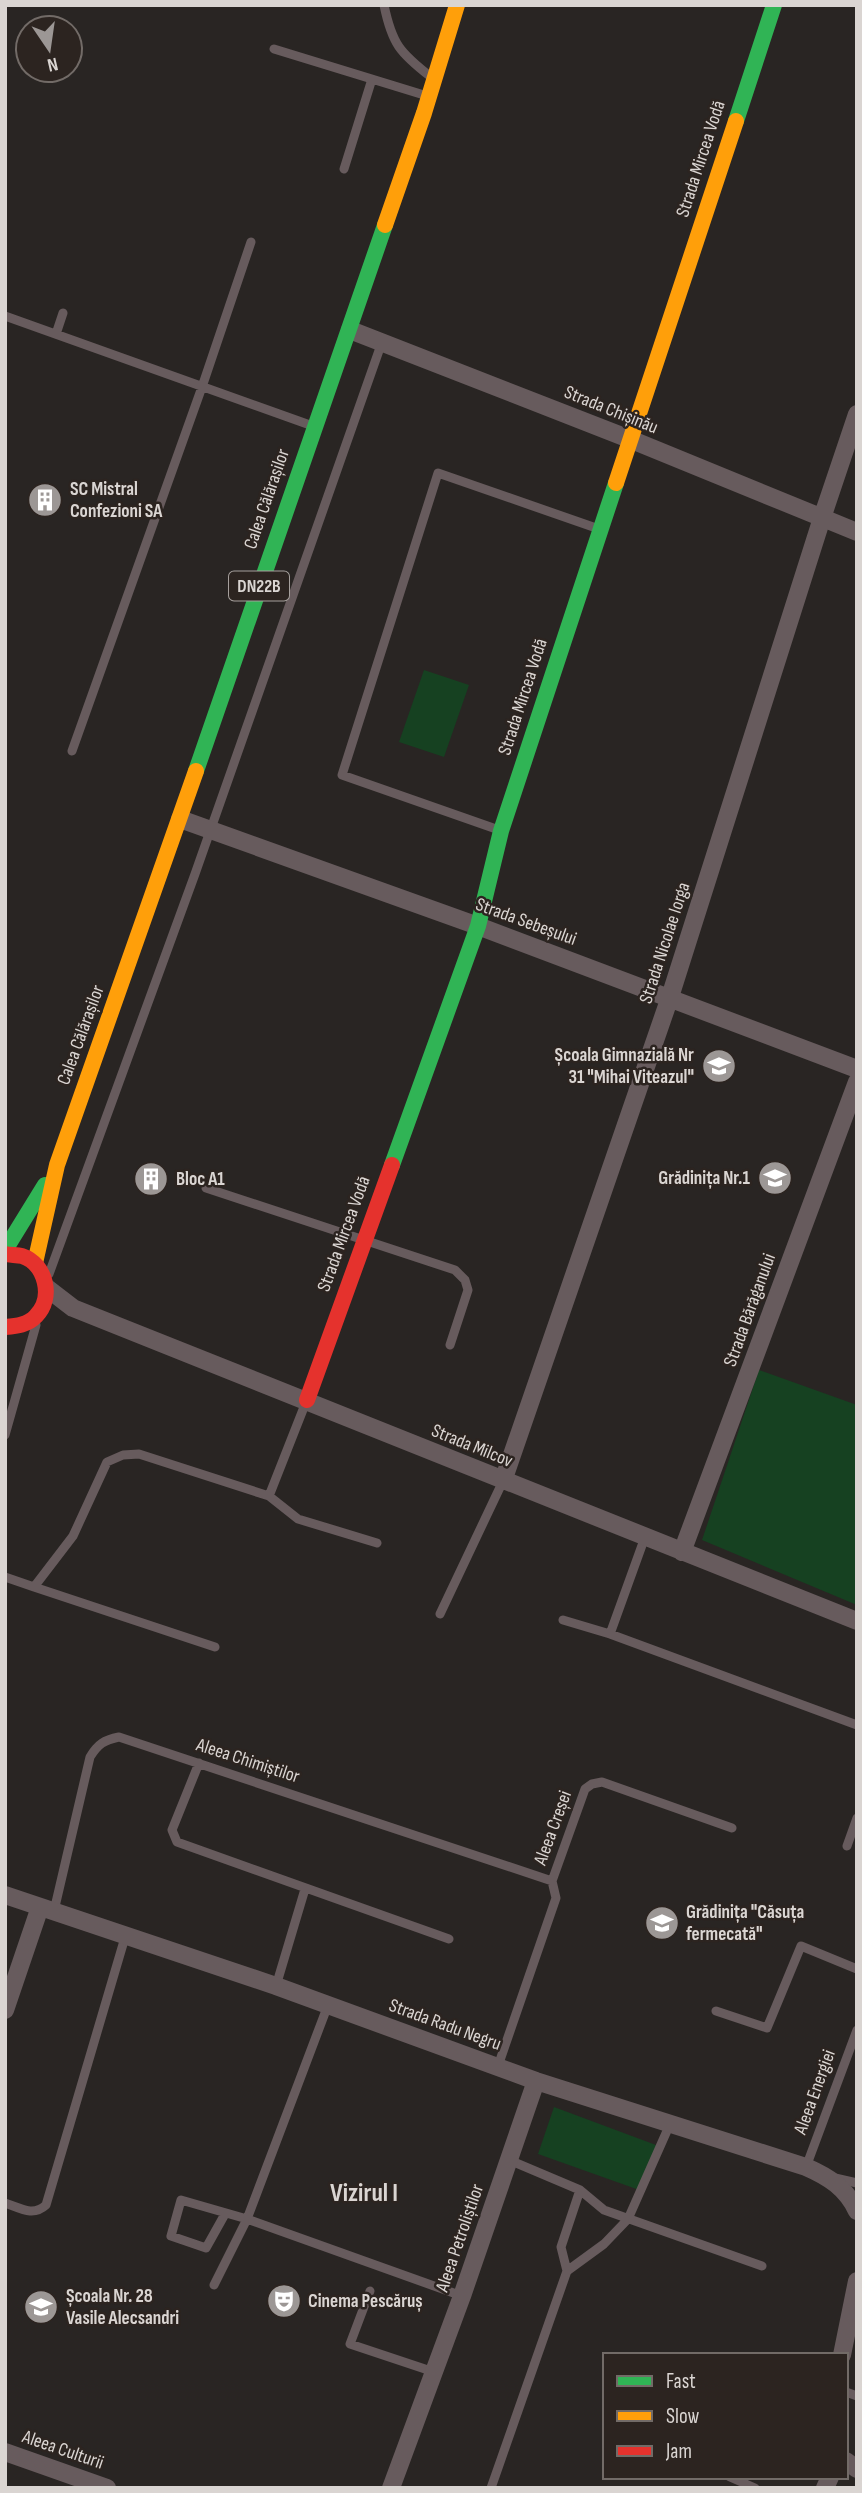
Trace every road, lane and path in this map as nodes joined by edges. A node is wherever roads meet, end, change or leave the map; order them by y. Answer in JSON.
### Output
{"nodes":[{"id":1,"x":384,"y":5,"type":"edge"},
{"id":2,"x":457,"y":5,"type":"edge"},
{"id":3,"x":774,"y":5,"type":"edge"},
{"id":4,"x":274,"y":50,"type":"dead end"},
{"id":5,"x":372,"y":79,"type":"junction"},
{"id":6,"x":434,"y":80,"type":"junction"},
{"id":7,"x":429,"y":97,"type":"junction"},
{"id":8,"x":344,"y":169,"type":"dead end"},
{"id":9,"x":251,"y":242,"type":"dead end"},
{"id":10,"x":63,"y":313,"type":"dead end"},
{"id":11,"x":5,"y":316,"type":"edge"},
{"id":12,"x":349,"y":330,"type":"junction"},
{"id":13,"x":55,"y":334,"type":"junction"},
{"id":14,"x":382,"y":342,"type":"junction"},
{"id":15,"x":202,"y":387,"type":"junction"},
{"id":16,"x":857,"y":414,"type":"edge"},
{"id":17,"x":314,"y":427,"type":"junction"},
{"id":18,"x":632,"y":440,"type":"junction"},
{"id":19,"x":822,"y":518,"type":"junction"},
{"id":20,"x":600,"y":530,"type":"junction"},
{"id":21,"x":857,"y":531,"type":"edge"},
{"id":22,"x":72,"y":751,"type":"dead end"},
{"id":23,"x":180,"y":819,"type":"junction"},
{"id":24,"x":211,"y":831,"type":"junction"},
{"id":25,"x":501,"y":831,"type":"junction"},
{"id":26,"x":478,"y":926,"type":"junction"},
{"id":27,"x":670,"y":998,"type":"junction"},
{"id":28,"x":857,"y":1069,"type":"edge"},
{"id":29,"x":857,"y":1082,"type":"edge"},
{"id":30,"x":57,"y":1165,"type":"junction"},
{"id":31,"x":206,"y":1188,"type":"dead end"},
{"id":32,"x":363,"y":1241,"type":"junction"},
{"id":33,"x":5,"y":1252,"type":"edge"},
{"id":34,"x":34,"y":1263,"type":"junction"},
{"id":35,"x":46,"y":1285,"type":"junction"},
{"id":36,"x":73,"y":1308,"type":"junction"},
{"id":37,"x":41,"y":1312,"type":"junction"},
{"id":38,"x":13,"y":1326,"type":"edge"},
{"id":39,"x":5,"y":1345,"type":"edge"},
{"id":40,"x":450,"y":1346,"type":"dead end"},
{"id":41,"x":307,"y":1400,"type":"junction"},
{"id":42,"x":5,"y":1435,"type":"edge"},
{"id":43,"x":503,"y":1481,"type":"junction"},
{"id":44,"x":269,"y":1496,"type":"junction"},
{"id":45,"x":645,"y":1537,"type":"junction"},
{"id":46,"x":377,"y":1543,"type":"dead end"},
{"id":47,"x":682,"y":1552,"type":"junction"},
{"id":48,"x":5,"y":1577,"type":"edge"},
{"id":49,"x":34,"y":1587,"type":"junction"},
{"id":50,"x":440,"y":1615,"type":"dead end"},
{"id":51,"x":563,"y":1620,"type":"dead end"},
{"id":52,"x":857,"y":1621,"type":"edge"},
{"id":53,"x":610,"y":1634,"type":"junction"},
{"id":54,"x":215,"y":1647,"type":"dead end"},
{"id":55,"x":857,"y":1725,"type":"edge"},
{"id":56,"x":198,"y":1763,"type":"junction"},
{"id":57,"x":857,"y":1818,"type":"edge"},
{"id":58,"x":732,"y":1828,"type":"dead end"},
{"id":59,"x":847,"y":1846,"type":"dead end"},
{"id":60,"x":552,"y":1881,"type":"junction"},
{"id":61,"x":305,"y":1889,"type":"junction"},
{"id":62,"x":5,"y":1895,"type":"edge"},
{"id":63,"x":47,"y":1909,"type":"junction"},
{"id":64,"x":126,"y":1934,"type":"junction"},
{"id":65,"x":449,"y":1939,"type":"dead end"},
{"id":66,"x":857,"y":1969,"type":"edge"},
{"id":67,"x":276,"y":1986,"type":"junction"},
{"id":68,"x":328,"y":2005,"type":"junction"},
{"id":69,"x":5,"y":2010,"type":"edge"},
{"id":70,"x":716,"y":2011,"type":"dead end"},
{"id":71,"x":857,"y":2030,"type":"edge"},
{"id":72,"x":498,"y":2066,"type":"junction"},
{"id":73,"x":536,"y":2081,"type":"junction"},
{"id":74,"x":670,"y":2124,"type":"junction"},
{"id":75,"x":509,"y":2160,"type":"junction"},
{"id":76,"x":806,"y":2167,"type":"junction"},
{"id":77,"x":830,"y":2177,"type":"junction"},
{"id":78,"x":857,"y":2183,"type":"edge"},
{"id":79,"x":580,"y":2190,"type":"junction"},
{"id":80,"x":5,"y":2203,"type":"edge"},
{"id":81,"x":857,"y":2211,"type":"edge"},
{"id":82,"x":225,"y":2214,"type":"junction"},
{"id":83,"x":247,"y":2219,"type":"junction"},
{"id":84,"x":628,"y":2219,"type":"junction"},
{"id":85,"x":762,"y":2266,"type":"dead end"},
{"id":86,"x":567,"y":2271,"type":"junction"},
{"id":87,"x":857,"y":2281,"type":"edge"},
{"id":88,"x":214,"y":2284,"type":"dead end"},
{"id":89,"x":370,"y":2291,"type":"dead end"},
{"id":90,"x":462,"y":2296,"type":"junction"},
{"id":91,"x":853,"y":2319,"type":"edge"},
{"id":92,"x":843,"y":2353,"type":"edge"},
{"id":93,"x":434,"y":2372,"type":"junction"},
{"id":94,"x":5,"y":2452,"type":"edge"},
{"id":95,"x":735,"y":2479,"type":"edge"},
{"id":96,"x":107,"y":2488,"type":"edge"},
{"id":97,"x":391,"y":2488,"type":"edge"},
{"id":98,"x":491,"y":2488,"type":"edge"},
{"id":99,"x":755,"y":2488,"type":"edge"}],
"edges":[{"from":1,"to":6,"type":"lane"},
{"from":2,"to":6,"type":"main road","name":"Calea Călărașilor","number":"DN22B"},
{"from":3,"to":18,"type":"main road","name":"Strada Mircea Vodă"},
{"from":4,"to":5,"type":"lane"},
{"from":5,"to":7,"type":"lane"},
{"from":5,"to":8,"type":"lane"},
{"from":6,"to":7,"type":"main road","name":"Calea Călărașilor","number":"DN22B"},
{"from":7,"to":12,"type":"main road","name":"Calea Călărașilor","number":"DN22B"},
{"from":9,"to":15,"type":"lane"},
{"from":10,"to":13,"type":"lane"},
{"from":11,"to":13,"type":"lane"},
{"from":12,"to":14,"type":"street","name":"Strada Chișinău"},
{"from":12,"to":17,"type":"main road","name":"Calea Călărașilor","number":"DN22B"},
{"from":13,"to":15,"type":"lane"},
{"from":14,"to":18,"type":"street","name":"Strada Chișinău"},
{"from":14,"to":24,"type":"lane"},
{"from":15,"to":17,"type":"lane"},
{"from":15,"to":22,"type":"lane"},
{"from":16,"to":19,"type":"street","name":"Strada Nicolae Iorga"},
{"from":17,"to":23,"type":"main road","name":"Calea Călărașilor","number":"DN22B"},
{"from":18,"to":19,"type":"street","name":"Strada Chișinău"},
{"from":18,"to":20,"type":"main road","name":"Strada Mircea Vodă"},
{"from":19,"to":21,"type":"street","name":"Strada Chișinău"},
{"from":19,"to":27,"type":"street","name":"Strada Nicolae Iorga"},
{"from":20,"to":25,"type":"main road","name":"Strada Mircea Vodă"},
{"from":20,"to":25,"type":"lane"},
{"from":23,"to":24,"type":"street","name":"Strada Sebeșului"},
{"from":23,"to":30,"type":"main road","name":"Calea Călărașilor","number":"DN22B"},
{"from":24,"to":26,"type":"street","name":"Strada Sebeșului"},
{"from":24,"to":35,"type":"lane"},
{"from":25,"to":26,"type":"main road","name":"Strada Mircea Vodă"},
{"from":26,"to":27,"type":"street","name":"Strada Sebeșului"},
{"from":26,"to":32,"type":"main road","name":"Strada Mircea Vodă"},
{"from":27,"to":28,"type":"street","name":"Strada Sebeșului"},
{"from":27,"to":43,"type":"street","name":"Strada Nicolae Iorga"},
{"from":29,"to":47,"type":"street","name":"Strada Bărăganului"},
{"from":30,"to":33,"type":"main road","name":"Calea Călărașilor","number":"DN22B"},
{"from":30,"to":34,"type":"main road","name":"Calea Călărașilor","number":"DN22B"},
{"from":31,"to":32,"type":"lane"},
{"from":32,"to":40,"type":"lane"},
{"from":32,"to":41,"type":"main road","name":"Strada Mircea Vodă"},
{"from":33,"to":34,"type":"main road","number":"DN22B"},
{"from":34,"to":35,"type":"main road"},
{"from":35,"to":36,"type":"street","name":"Strada Milcov"},
{"from":35,"to":37,"type":"main road"},
{"from":36,"to":37,"type":"street","name":"Strada Milcov"},
{"from":36,"to":41,"type":"street","name":"Strada Milcov"},
{"from":37,"to":38,"type":"main road"},
{"from":37,"to":42,"type":"lane"},
{"from":38,"to":39,"type":"main road"},
{"from":41,"to":43,"type":"street","name":"Strada Milcov"},
{"from":41,"to":44,"type":"lane"},
{"from":43,"to":45,"type":"street","name":"Strada Milcov"},
{"from":43,"to":50,"type":"lane"},
{"from":44,"to":46,"type":"lane"},
{"from":44,"to":49,"type":"lane"},
{"from":45,"to":47,"type":"street","name":"Strada Milcov"},
{"from":45,"to":53,"type":"lane"},
{"from":47,"to":52,"type":"street","name":"Strada Milcov"},
{"from":48,"to":49,"type":"lane"},
{"from":49,"to":54,"type":"lane"},
{"from":51,"to":53,"type":"lane"},
{"from":53,"to":55,"type":"lane"},
{"from":56,"to":60,"type":"lane","name":"Aleea Chimiștilor"},
{"from":56,"to":61,"type":"lane"},
{"from":56,"to":63,"type":"lane","name":"Aleea Chimiștilor"},
{"from":57,"to":59,"type":"lane"},
{"from":58,"to":60,"type":"lane","name":"Aleea Creșei"},
{"from":60,"to":72,"type":"lane","name":"Aleea Creșei"},
{"from":61,"to":65,"type":"lane"},
{"from":61,"to":67,"type":"lane"},
{"from":62,"to":63,"type":"street","name":"Strada Radu Negru"},
{"from":63,"to":64,"type":"street","name":"Strada Radu Negru"},
{"from":63,"to":69,"type":"street"},
{"from":64,"to":67,"type":"street","name":"Strada Radu Negru"},
{"from":64,"to":80,"type":"lane"},
{"from":66,"to":70,"type":"lane"},
{"from":67,"to":68,"type":"street","name":"Strada Radu Negru"},
{"from":68,"to":72,"type":"street","name":"Strada Radu Negru"},
{"from":68,"to":83,"type":"lane"},
{"from":71,"to":76,"type":"lane","name":"Aleea Energiei"},
{"from":72,"to":73,"type":"street","name":"Strada Radu Negru"},
{"from":73,"to":74,"type":"street","name":"Strada Radu Negru"},
{"from":73,"to":75,"type":"street","name":"Aleea Petroliștilor"},
{"from":74,"to":76,"type":"street","name":"Strada Radu Negru"},
{"from":74,"to":84,"type":"lane"},
{"from":75,"to":79,"type":"lane"},
{"from":75,"to":90,"type":"street","name":"Aleea Petroliștilor"},
{"from":76,"to":77,"type":"street","name":"Strada Radu Negru"},
{"from":77,"to":78,"type":"lane"},
{"from":77,"to":81,"type":"street","name":"Strada Radu Negru"},
{"from":79,"to":84,"type":"lane"},
{"from":79,"to":86,"type":"lane"},
{"from":82,"to":82,"type":"lane"},
{"from":82,"to":83,"type":"lane"},
{"from":83,"to":88,"type":"lane"},
{"from":83,"to":90,"type":"lane"},
{"from":84,"to":85,"type":"lane"},
{"from":84,"to":86,"type":"lane"},
{"from":86,"to":98,"type":"lane"},
{"from":87,"to":91,"type":"street"},
{"from":89,"to":93,"type":"lane"},
{"from":90,"to":93,"type":"street","name":"Aleea Petroliștilor"},
{"from":91,"to":92,"type":"street"},
{"from":93,"to":97,"type":"street","name":"Aleea Petroliștilor"},
{"from":94,"to":96,"type":"street","name":"Aleea Culturii"},
{"from":95,"to":99,"type":"lane"}]}
